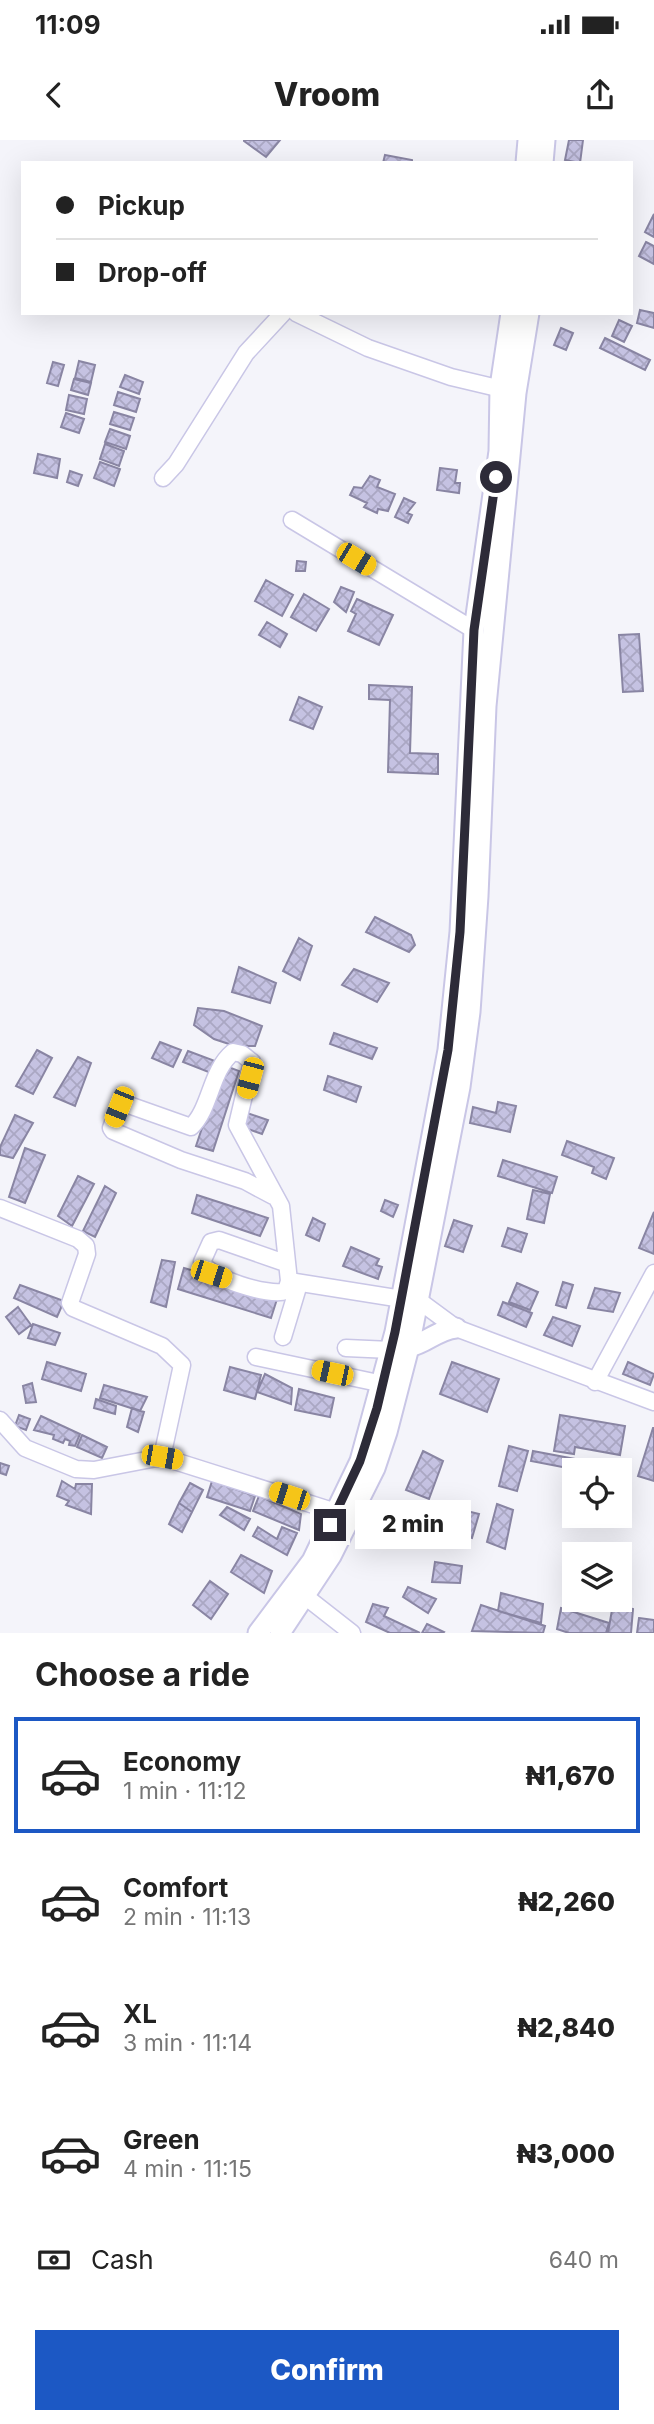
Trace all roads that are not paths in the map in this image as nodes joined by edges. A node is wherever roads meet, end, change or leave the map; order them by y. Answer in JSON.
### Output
{"nodes":[{"id":1,"x":528,"y":140,"type":"edge"},
{"id":2,"x":545,"y":140,"type":"edge"},
{"id":3,"x":526,"y":161,"type":"edge"},
{"id":4,"x":543,"y":161,"type":"edge"},
{"id":5,"x":281,"y":315,"type":"edge"},
{"id":6,"x":300,"y":315,"type":"edge"},
{"id":7,"x":512,"y":315,"type":"edge"},
{"id":8,"x":528,"y":315,"type":"edge"},
{"id":9,"x":508,"y":390,"type":"junction"},
{"id":10,"x":163,"y":478,"type":"dead end"},
{"id":11,"x":292,"y":520,"type":"dead end"},
{"id":12,"x":474,"y":630,"type":"junction"},
{"id":13,"x":273,"y":1196,"type":"junction"},
{"id":14,"x":0,"y":1208,"type":"edge"},
{"id":15,"x":285,"y":1263,"type":"junction"},
{"id":16,"x":654,"y":1273,"type":"edge"},
{"id":17,"x":294,"y":1282,"type":"junction"},
{"id":18,"x":410,"y":1299,"type":"junction"},
{"id":19,"x":456,"y":1328,"type":"junction"},
{"id":20,"x":283,"y":1337,"type":"dead end"},
{"id":21,"x":345,"y":1348,"type":"dead end"},
{"id":22,"x":400,"y":1348,"type":"junction"},
{"id":23,"x":256,"y":1356,"type":"dead end"},
{"id":24,"x":595,"y":1382,"type":"junction"},
{"id":25,"x":383,"y":1384,"type":"junction"},
{"id":26,"x":654,"y":1402,"type":"edge"},
{"id":27,"x":0,"y":1420,"type":"edge"},
{"id":28,"x":162,"y":1457,"type":"junction"},
{"id":29,"x":336,"y":1512,"type":"junction"},
{"id":30,"x":306,"y":1597,"type":"junction"},
{"id":31,"x":258,"y":1633,"type":"edge"},
{"id":32,"x":280,"y":1633,"type":"edge"},
{"id":33,"x":352,"y":1633,"type":"edge"}],
"edges":[{"from":1,"to":3,"type":"main road"},
{"from":2,"to":4,"type":"main road"},
{"from":5,"to":10,"type":"street"},
{"from":6,"to":9,"type":"street"},
{"from":7,"to":9,"type":"main road"},
{"from":8,"to":9,"type":"main road"},
{"from":9,"to":12,"type":"main road"},
{"from":9,"to":18,"type":"main road"},
{"from":11,"to":12,"type":"street"},
{"from":12,"to":18,"type":"main road"},
{"from":13,"to":13,"type":"street"},
{"from":13,"to":15,"type":"street"},
{"from":14,"to":28,"type":"street"},
{"from":15,"to":17,"type":"street"},
{"from":15,"to":17,"type":"street"},
{"from":16,"to":24,"type":"street"},
{"from":17,"to":18,"type":"street"},
{"from":17,"to":20,"type":"street"},
{"from":18,"to":19,"type":"street"},
{"from":18,"to":22,"type":"main road"},
{"from":19,"to":22,"type":"main road"},
{"from":19,"to":24,"type":"street"},
{"from":21,"to":22,"type":"street"},
{"from":22,"to":25,"type":"main road"},
{"from":22,"to":30,"type":"main road"},
{"from":23,"to":25,"type":"street"},
{"from":24,"to":26,"type":"street"},
{"from":25,"to":29,"type":"main road"},
{"from":27,"to":28,"type":"street"},
{"from":28,"to":29,"type":"street"},
{"from":29,"to":31,"type":"main road"},
{"from":30,"to":32,"type":"main road"},
{"from":30,"to":33,"type":"street"}]}
